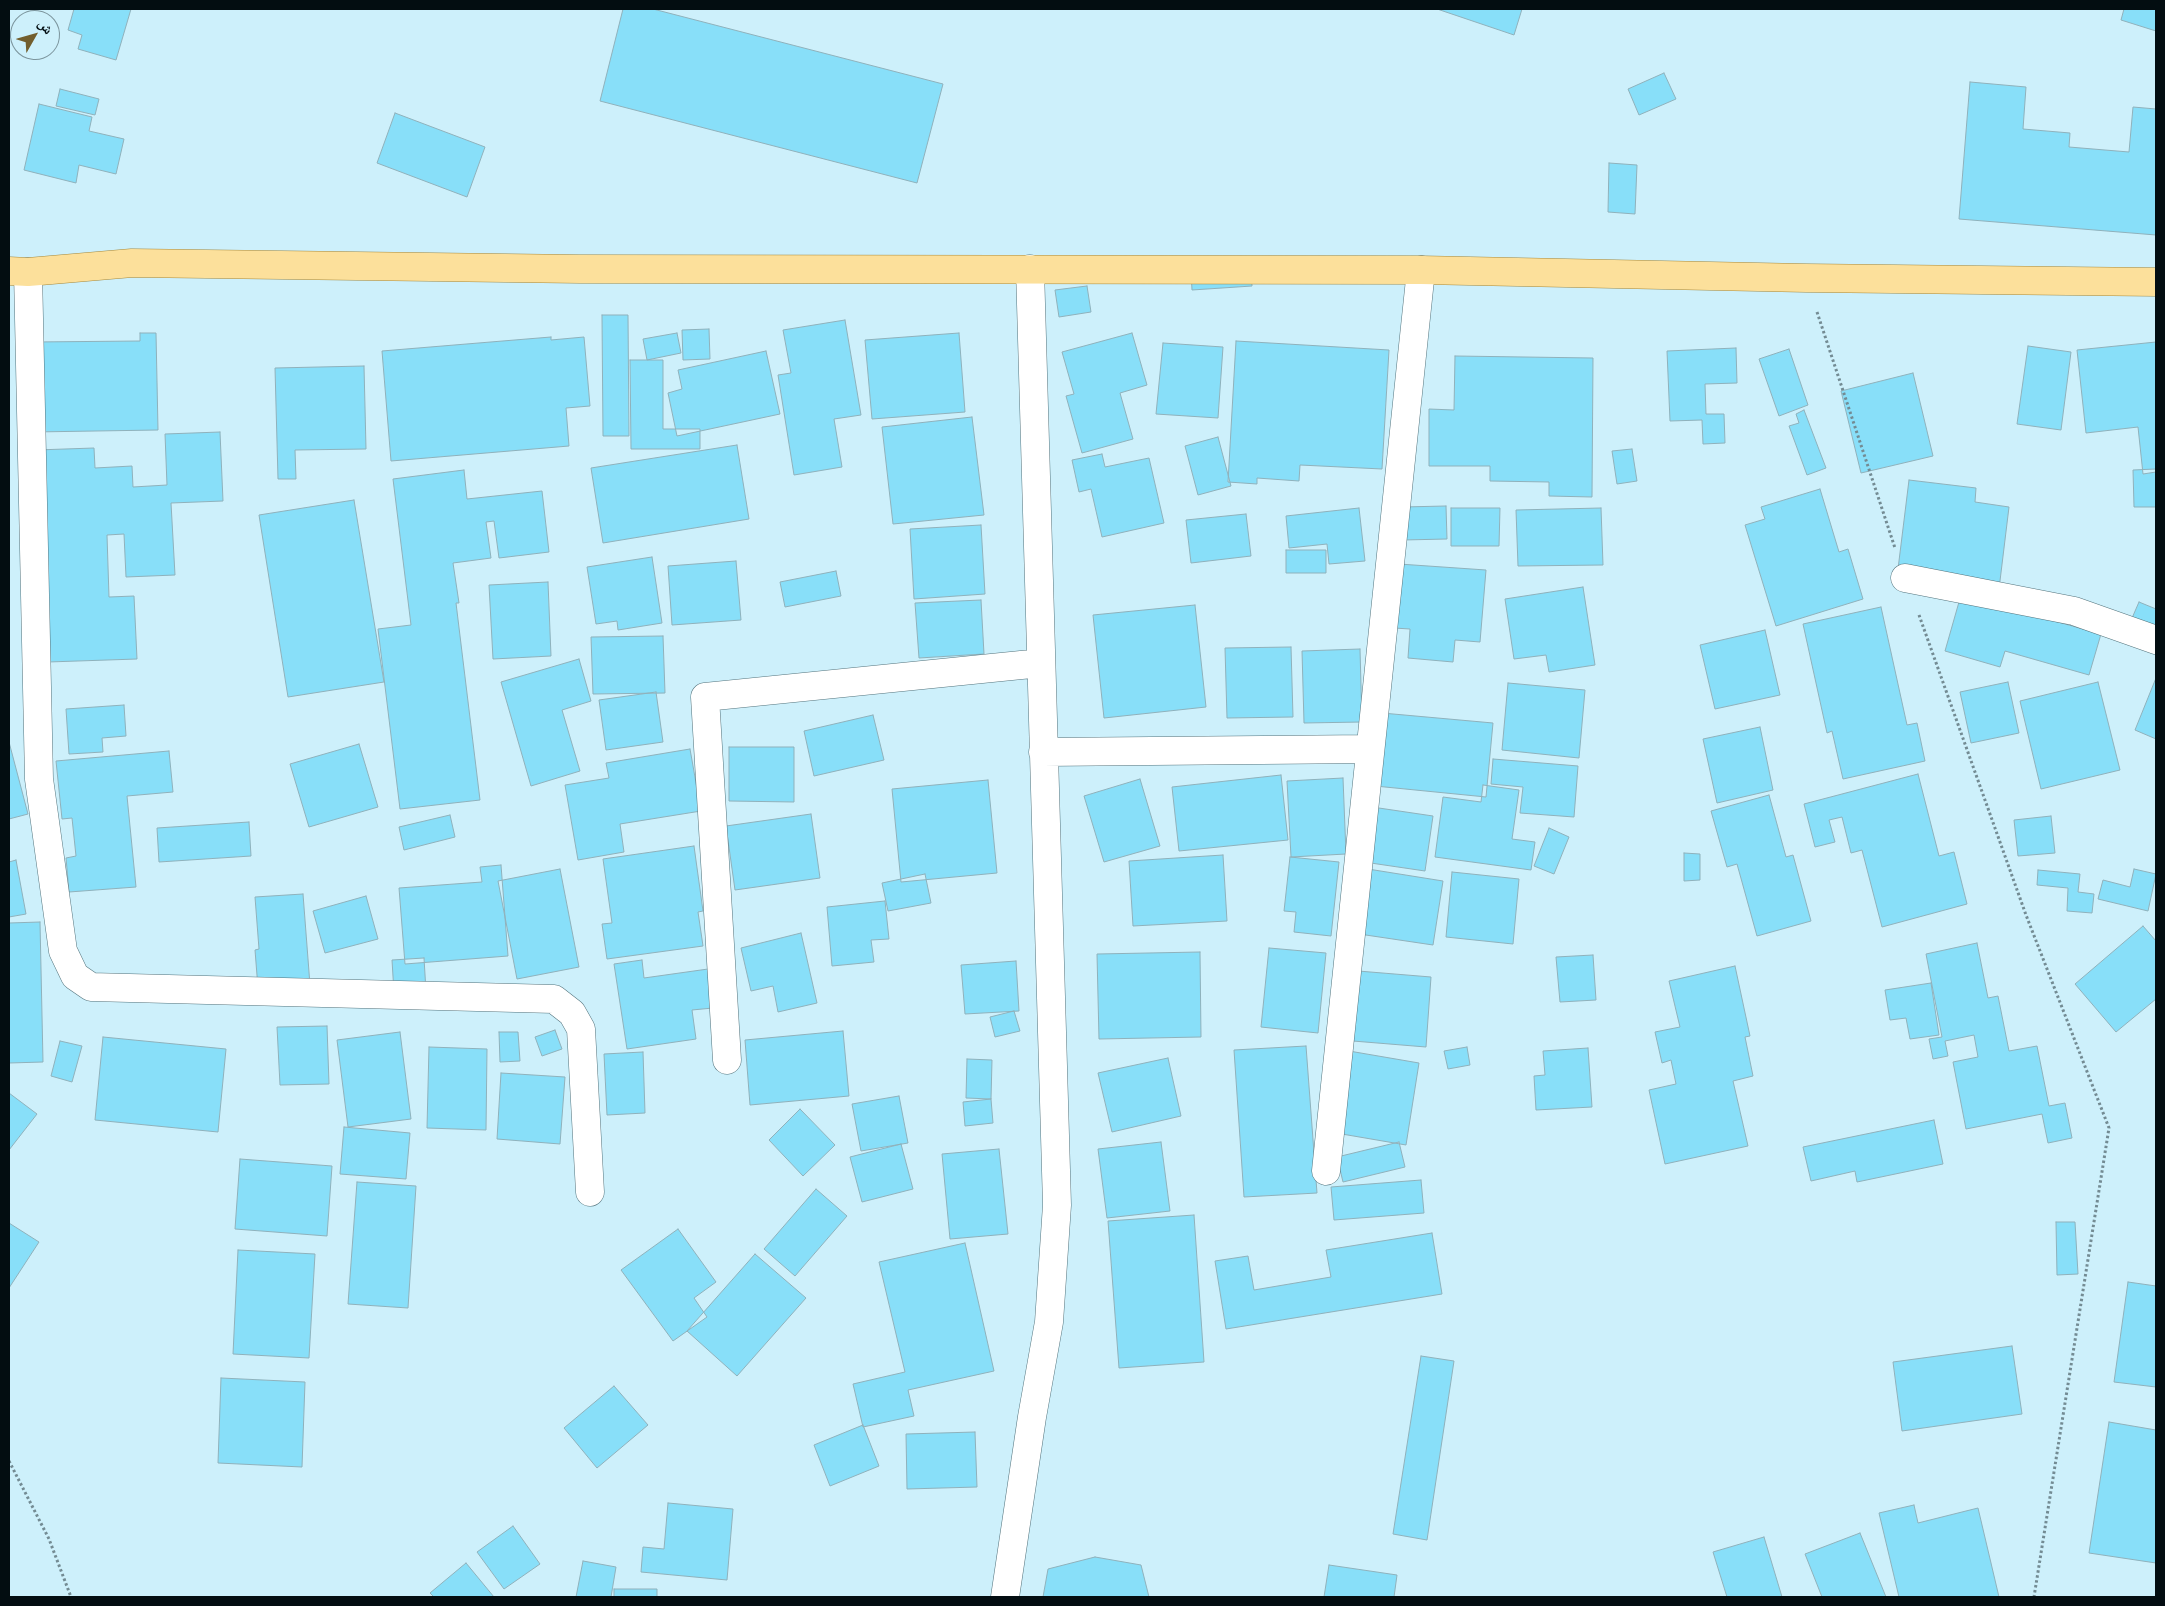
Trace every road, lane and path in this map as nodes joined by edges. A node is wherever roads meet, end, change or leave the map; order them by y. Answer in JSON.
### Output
{"nodes":[{"id":1,"x":1030,"y":269,"type":"junction"},
{"id":2,"x":1421,"y":270,"type":"junction"},
{"id":3,"x":18,"y":271,"type":"edge"},
{"id":4,"x":1806,"y":278,"type":"junction"},
{"id":5,"x":2156,"y":282,"type":"edge"},
{"id":6,"x":1905,"y":578,"type":"junction"},
{"id":7,"x":2156,"y":640,"type":"edge"},
{"id":8,"x":1041,"y":663,"type":"junction"},
{"id":9,"x":1370,"y":749,"type":"junction"},
{"id":10,"x":1043,"y":752,"type":"junction"},
{"id":11,"x":727,"y":1060,"type":"dead end"},
{"id":12,"x":1326,"y":1171,"type":"dead end"},
{"id":13,"x":590,"y":1192,"type":"dead end"},
{"id":14,"x":9,"y":1461,"type":"edge"},
{"id":15,"x":71,"y":1597,"type":"edge"},
{"id":16,"x":1006,"y":1597,"type":"edge"},
{"id":17,"x":2034,"y":1597,"type":"edge"}],
"edges":[{"from":1,"to":2,"type":"main road"},
{"from":1,"to":3,"type":"main road"},
{"from":1,"to":8,"type":"street"},
{"from":2,"to":4,"type":"main road"},
{"from":2,"to":9,"type":"street"},
{"from":3,"to":13,"type":"street"},
{"from":4,"to":5,"type":"main road"},
{"from":4,"to":6,"type":"path"},
{"from":6,"to":7,"type":"street"},
{"from":6,"to":17,"type":"path"},
{"from":8,"to":10,"type":"street"},
{"from":8,"to":11,"type":"street"},
{"from":9,"to":10,"type":"street"},
{"from":9,"to":12,"type":"street"},
{"from":10,"to":16,"type":"street"},
{"from":14,"to":15,"type":"path"}]}
